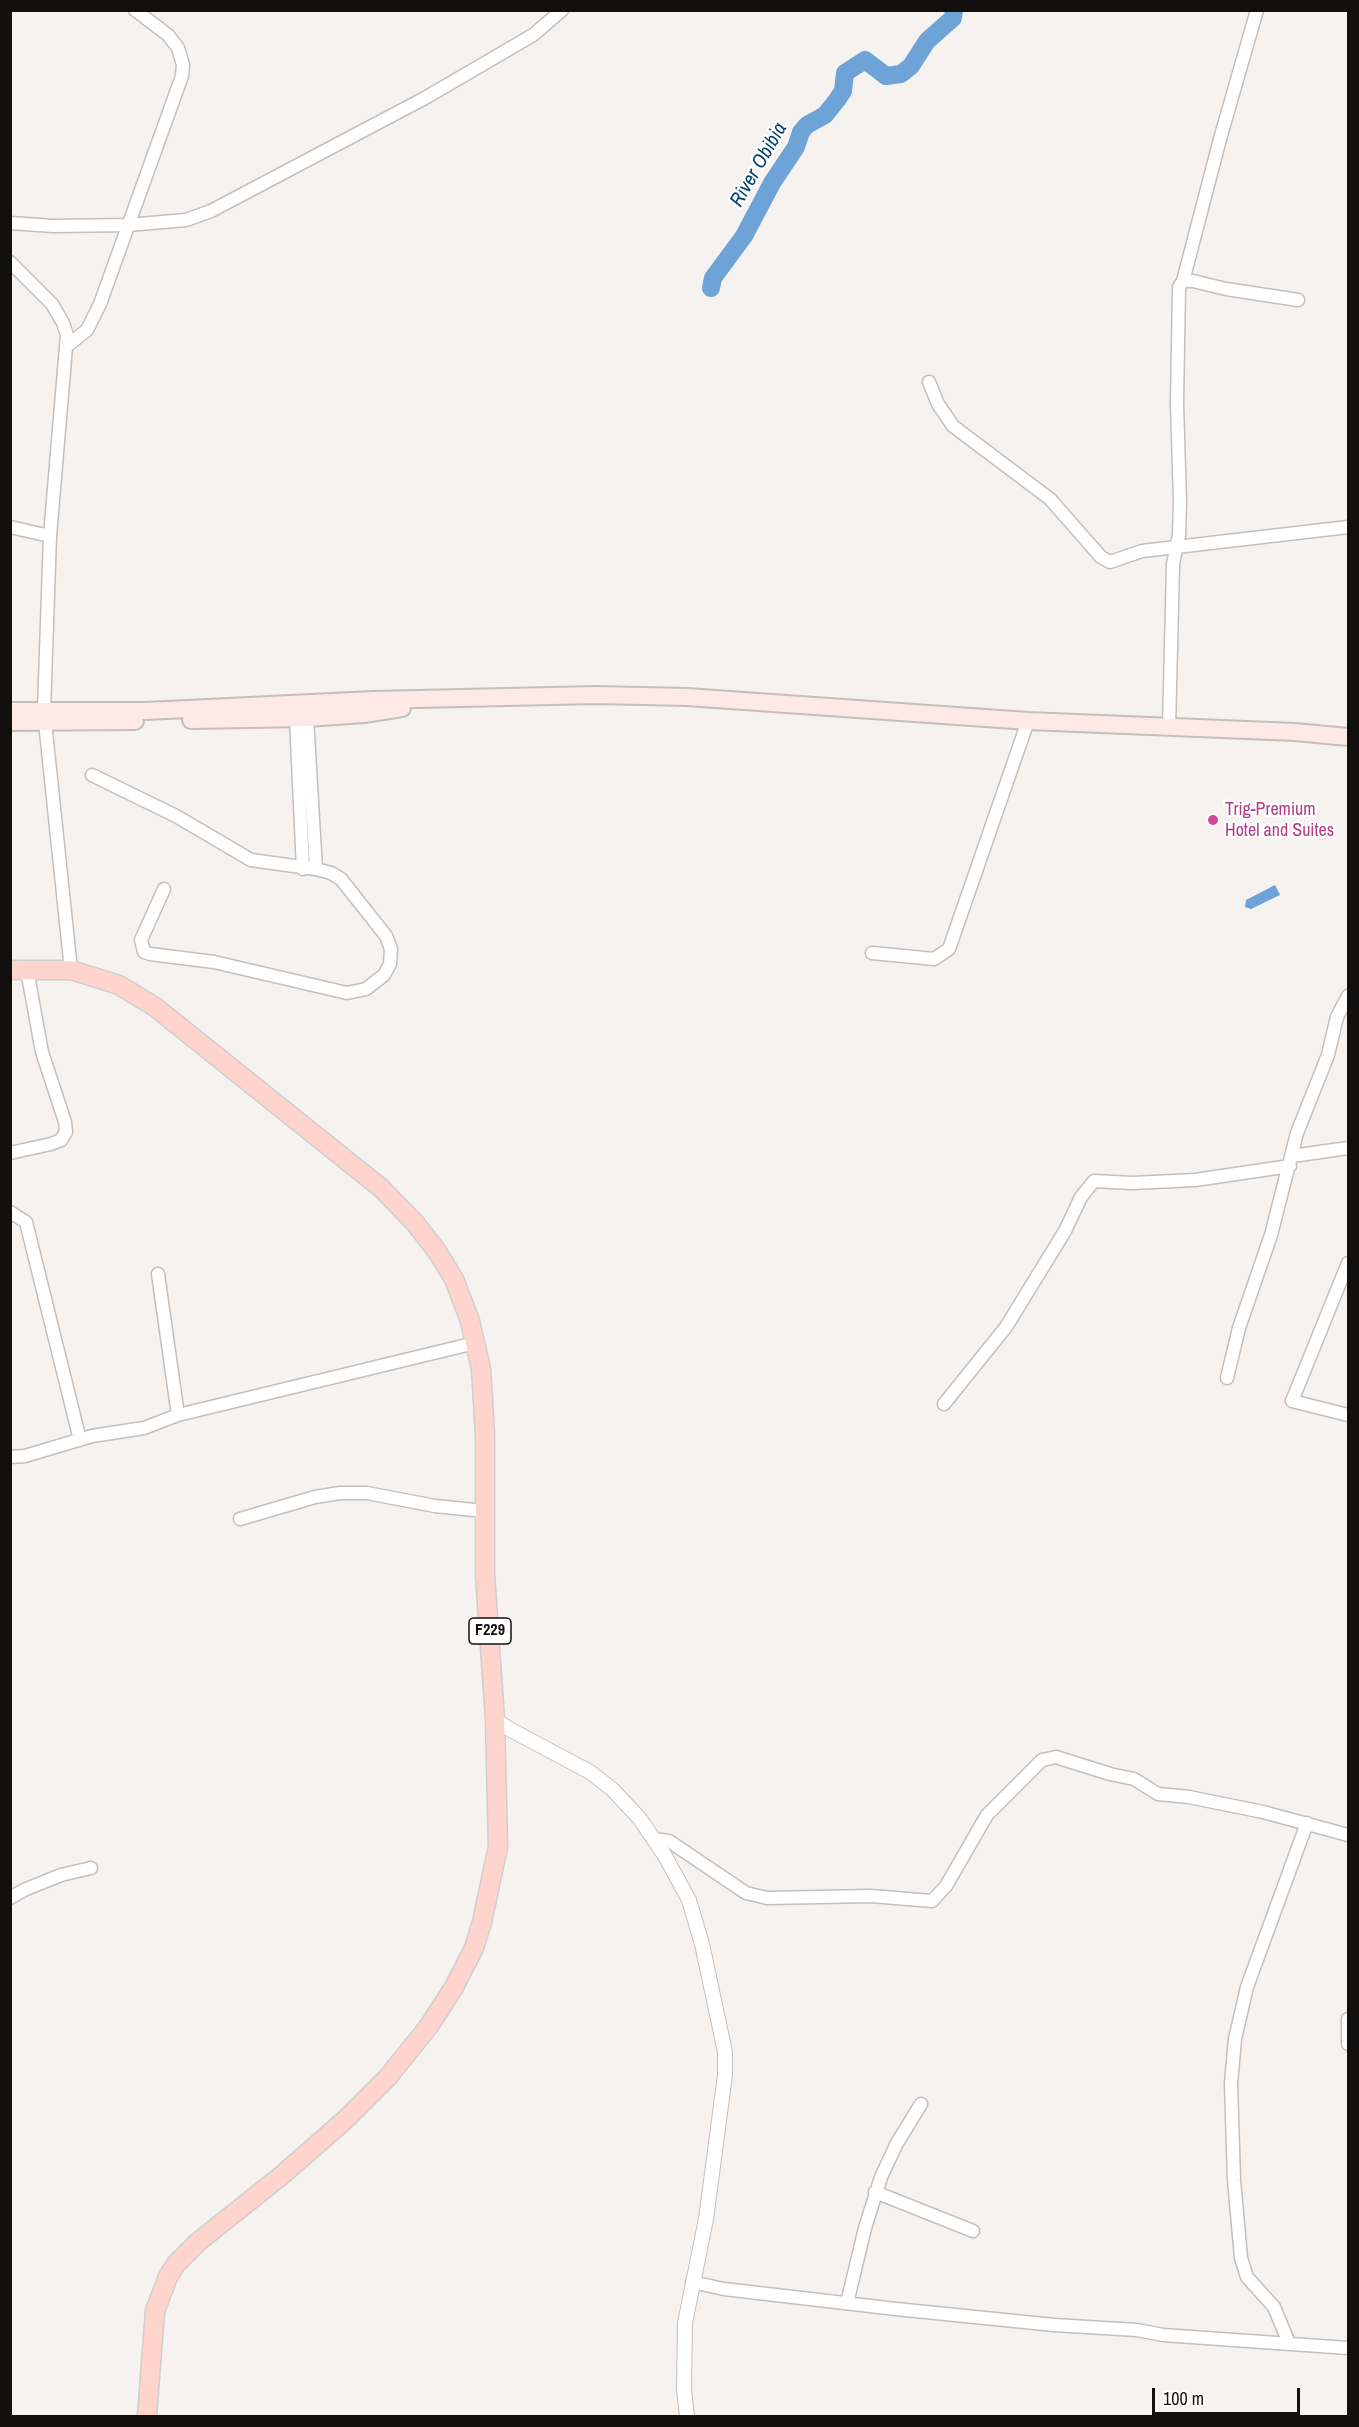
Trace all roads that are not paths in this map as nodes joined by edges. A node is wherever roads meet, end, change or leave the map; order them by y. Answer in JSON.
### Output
{"nodes":[{"id":1,"x":135,"y":10,"type":"edge"},
{"id":2,"x":562,"y":10,"type":"edge"},
{"id":3,"x":1257,"y":10,"type":"edge"},
{"id":4,"x":10,"y":223,"type":"edge"},
{"id":5,"x":128,"y":225,"type":"junction"},
{"id":6,"x":10,"y":262,"type":"edge"},
{"id":7,"x":1183,"y":281,"type":"junction"},
{"id":8,"x":1298,"y":300,"type":"dead end"},
{"id":9,"x":67,"y":346,"type":"junction"},
{"id":10,"x":929,"y":382,"type":"dead end"},
{"id":11,"x":10,"y":527,"type":"edge"},
{"id":12,"x":1348,"y":527,"type":"edge"},
{"id":13,"x":51,"y":536,"type":"junction"},
{"id":14,"x":1175,"y":547,"type":"junction"},
{"id":15,"x":438,"y":699,"type":"junction"},
{"id":16,"x":10,"y":711,"type":"edge"},
{"id":17,"x":44,"y":716,"type":"junction"},
{"id":18,"x":301,"y":718,"type":"junction"},
{"id":19,"x":1028,"y":721,"type":"junction"},
{"id":20,"x":10,"y":722,"type":"edge"},
{"id":21,"x":1168,"y":728,"type":"junction"},
{"id":22,"x":1348,"y":736,"type":"edge"},
{"id":23,"x":92,"y":776,"type":"dead end"},
{"id":24,"x":303,"y":868,"type":"junction"},
{"id":25,"x":316,"y":869,"type":"junction"},
{"id":26,"x":164,"y":890,"type":"dead end"},
{"id":27,"x":872,"y":953,"type":"dead end"},
{"id":28,"x":19,"y":970,"type":"edge"},
{"id":29,"x":71,"y":970,"type":"junction"},
{"id":30,"x":1348,"y":996,"type":"edge"},
{"id":31,"x":1348,"y":1148,"type":"edge"},
{"id":32,"x":10,"y":1153,"type":"edge"},
{"id":33,"x":1291,"y":1161,"type":"junction"},
{"id":34,"x":10,"y":1212,"type":"edge"},
{"id":35,"x":1348,"y":1263,"type":"edge"},
{"id":36,"x":158,"y":1274,"type":"dead end"},
{"id":37,"x":475,"y":1343,"type":"junction"},
{"id":38,"x":1227,"y":1378,"type":"dead end"},
{"id":39,"x":944,"y":1404,"type":"dead end"},
{"id":40,"x":178,"y":1414,"type":"junction"},
{"id":41,"x":1348,"y":1415,"type":"edge"},
{"id":42,"x":80,"y":1440,"type":"junction"},
{"id":43,"x":10,"y":1457,"type":"edge"},
{"id":44,"x":484,"y":1511,"type":"junction"},
{"id":45,"x":240,"y":1519,"type":"dead end"},
{"id":46,"x":495,"y":1720,"type":"junction"},
{"id":47,"x":1307,"y":1823,"type":"junction"},
{"id":48,"x":1348,"y":1835,"type":"edge"},
{"id":49,"x":653,"y":1839,"type":"junction"},
{"id":50,"x":91,"y":1868,"type":"dead end"},
{"id":51,"x":10,"y":1898,"type":"edge"},
{"id":52,"x":1348,"y":2019,"type":"edge"},
{"id":53,"x":1348,"y":2044,"type":"edge"},
{"id":54,"x":921,"y":2104,"type":"dead end"},
{"id":55,"x":875,"y":2192,"type":"junction"},
{"id":56,"x":973,"y":2231,"type":"dead end"},
{"id":57,"x":692,"y":2282,"type":"junction"},
{"id":58,"x":847,"y":2303,"type":"junction"},
{"id":59,"x":1289,"y":2343,"type":"junction"},
{"id":60,"x":1348,"y":2348,"type":"edge"},
{"id":61,"x":147,"y":2416,"type":"edge"},
{"id":62,"x":687,"y":2416,"type":"edge"}],
"edges":[{"from":1,"to":5,"type":"street"},
{"from":2,"to":5,"type":"street"},
{"from":3,"to":7,"type":"street"},
{"from":4,"to":5,"type":"street"},
{"from":5,"to":9,"type":"street"},
{"from":6,"to":9,"type":"street"},
{"from":7,"to":8,"type":"street"},
{"from":7,"to":14,"type":"street"},
{"from":9,"to":13,"type":"street"},
{"from":10,"to":14,"type":"street"},
{"from":11,"to":13,"type":"street"},
{"from":12,"to":14,"type":"street"},
{"from":13,"to":17,"type":"street"},
{"from":14,"to":21,"type":"street"},
{"from":15,"to":17,"type":"main road"},
{"from":15,"to":18,"type":"main road"},
{"from":15,"to":19,"type":"main road"},
{"from":16,"to":17,"type":"main road"},
{"from":17,"to":18,"type":"main road"},
{"from":17,"to":20,"type":"main road"},
{"from":17,"to":29,"type":"street"},
{"from":18,"to":24,"type":"street"},
{"from":18,"to":25,"type":"street"},
{"from":19,"to":21,"type":"main road"},
{"from":19,"to":27,"type":"street"},
{"from":21,"to":22,"type":"main road"},
{"from":23,"to":24,"type":"street"},
{"from":24,"to":25,"type":"street"},
{"from":25,"to":26,"type":"street"},
{"from":28,"to":29,"type":"main road","number":"F229"},
{"from":28,"to":32,"type":"street"},
{"from":29,"to":37,"type":"main road","number":"F229"},
{"from":30,"to":33,"type":"street"},
{"from":31,"to":33,"type":"street"},
{"from":33,"to":38,"type":"street"},
{"from":33,"to":39,"type":"street"},
{"from":34,"to":42,"type":"street"},
{"from":35,"to":41,"type":"street"},
{"from":36,"to":40,"type":"street"},
{"from":37,"to":40,"type":"street"},
{"from":37,"to":44,"type":"main road","number":"F229"},
{"from":40,"to":42,"type":"street"},
{"from":42,"to":43,"type":"street"},
{"from":44,"to":45,"type":"street"},
{"from":44,"to":46,"type":"main road","number":"F229"},
{"from":46,"to":49,"type":"street"},
{"from":46,"to":61,"type":"main road","number":"F229"},
{"from":47,"to":48,"type":"street"},
{"from":47,"to":49,"type":"street"},
{"from":47,"to":59,"type":"street"},
{"from":49,"to":57,"type":"street"},
{"from":50,"to":51,"type":"street"},
{"from":52,"to":53,"type":"street"},
{"from":54,"to":55,"type":"street"},
{"from":55,"to":56,"type":"street"},
{"from":55,"to":58,"type":"street"},
{"from":57,"to":58,"type":"street"},
{"from":57,"to":62,"type":"street"},
{"from":58,"to":59,"type":"street"},
{"from":59,"to":60,"type":"street"}]}
